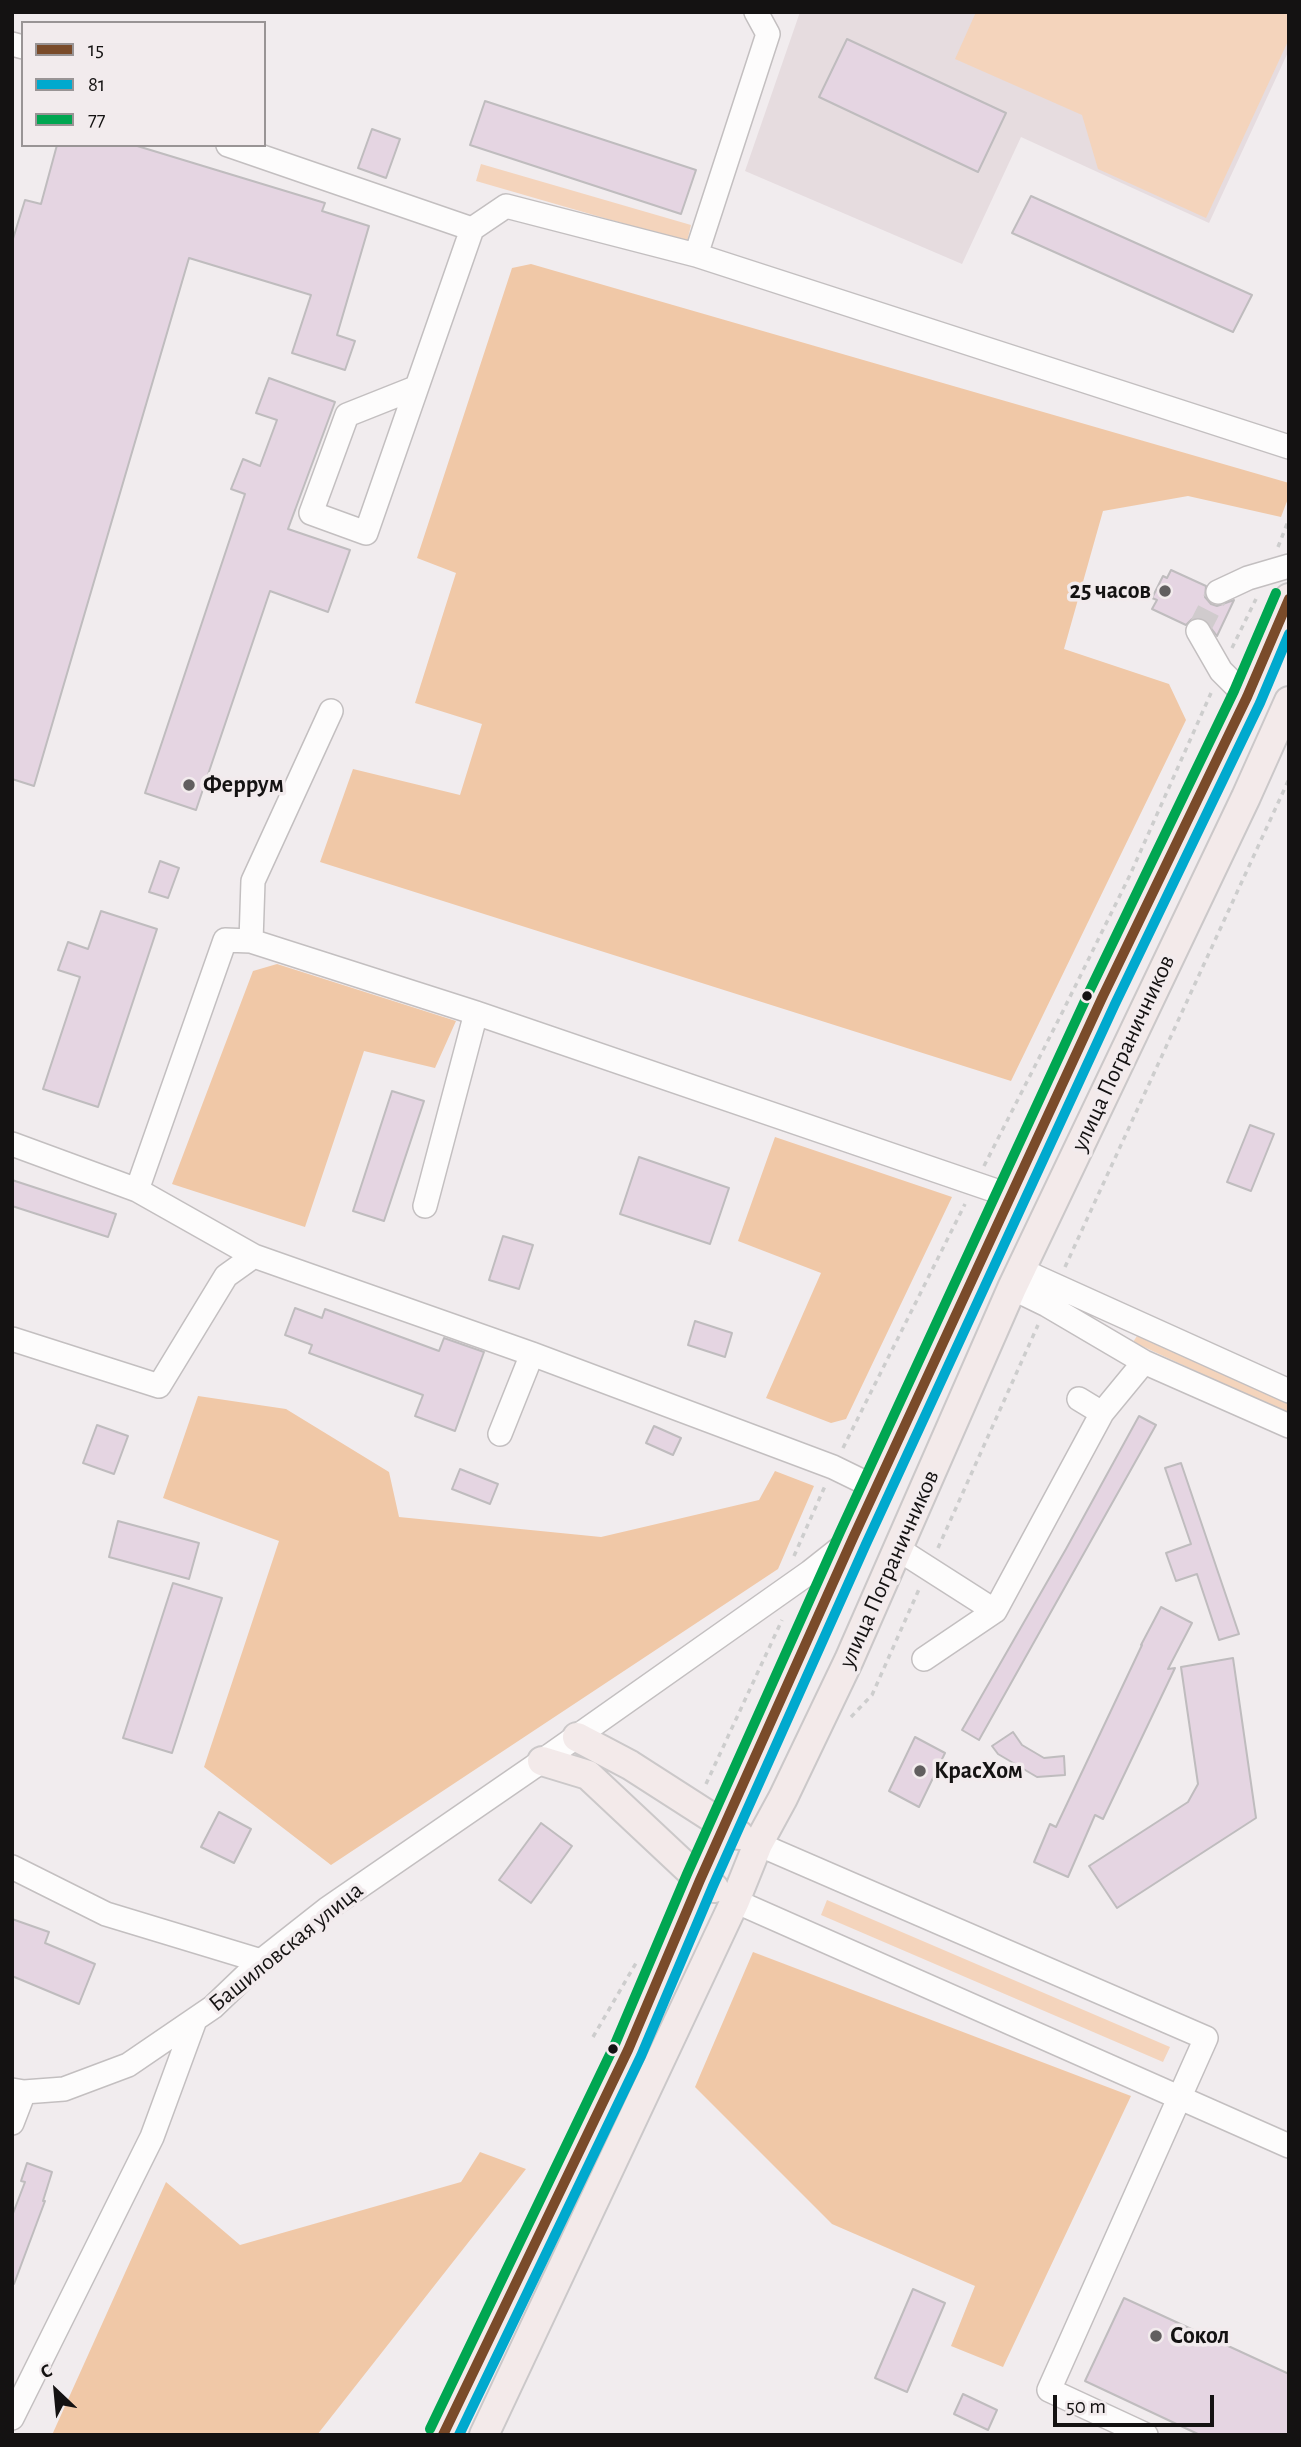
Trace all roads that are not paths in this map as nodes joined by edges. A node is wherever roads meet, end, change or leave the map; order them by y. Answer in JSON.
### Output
{"nodes":[{"id":1,"x":756,"y":12,"type":"edge"},
{"id":2,"x":234,"y":147,"type":"edge"},
{"id":3,"x":472,"y":229,"type":"junction"},
{"id":4,"x":696,"y":255,"type":"junction"},
{"id":5,"x":415,"y":388,"type":"junction"},
{"id":6,"x":1289,"y":447,"type":"edge"},
{"id":7,"x":1279,"y":569,"type":"edge"},
{"id":8,"x":1218,"y":592,"type":"tunnel mouth"},
{"id":9,"x":1289,"y":598,"type":"edge"},
{"id":10,"x":1198,"y":631,"type":"dead end"},
{"id":11,"x":1247,"y":697,"type":"junction"},
{"id":12,"x":1289,"y":701,"type":"edge"},
{"id":13,"x":331,"y":711,"type":"dead end"},
{"id":14,"x":1187,"y":822,"type":"junction"},
{"id":15,"x":1225,"y":839,"type":"junction"},
{"id":16,"x":251,"y":941,"type":"junction"},
{"id":17,"x":1124,"y":952,"type":"junction"},
{"id":18,"x":1169,"y":957,"type":"junction"},
{"id":19,"x":476,"y":1013,"type":"junction"},
{"id":20,"x":12,"y":1144,"type":"edge"},
{"id":21,"x":137,"y":1190,"type":"junction"},
{"id":22,"x":1012,"y":1196,"type":"junction"},
{"id":23,"x":425,"y":1206,"type":"dead end"},
{"id":24,"x":254,"y":1256,"type":"junction"},
{"id":25,"x":1017,"y":1279,"type":"junction"},
{"id":26,"x":12,"y":1339,"type":"edge"},
{"id":27,"x":532,"y":1354,"type":"junction"},
{"id":28,"x":1144,"y":1362,"type":"junction"},
{"id":29,"x":1289,"y":1391,"type":"edge"},
{"id":30,"x":1079,"y":1399,"type":"dead end"},
{"id":31,"x":1102,"y":1413,"type":"junction"},
{"id":32,"x":1289,"y":1426,"type":"edge"},
{"id":33,"x":500,"y":1434,"type":"dead end"},
{"id":34,"x":876,"y":1488,"type":"junction"},
{"id":35,"x":853,"y":1538,"type":"junction"},
{"id":36,"x":898,"y":1549,"type":"junction"},
{"id":37,"x":995,"y":1611,"type":"junction"},
{"id":38,"x":924,"y":1659,"type":"dead end"},
{"id":39,"x":577,"y":1737,"type":"junction"},
{"id":40,"x":542,"y":1761,"type":"junction"},
{"id":41,"x":724,"y":1828,"type":"junction"},
{"id":42,"x":758,"y":1844,"type":"junction"},
{"id":43,"x":12,"y":1867,"type":"edge"},
{"id":44,"x":700,"y":1880,"type":"junction"},
{"id":45,"x":735,"y":1901,"type":"junction"},
{"id":46,"x":261,"y":1961,"type":"junction"},
{"id":47,"x":195,"y":2020,"type":"junction"},
{"id":48,"x":18,"y":2091,"type":"edge"},
{"id":49,"x":1179,"y":2098,"type":"junction"},
{"id":50,"x":12,"y":2123,"type":"edge"},
{"id":51,"x":1289,"y":2147,"type":"edge"},
{"id":52,"x":12,"y":2418,"type":"edge"},
{"id":53,"x":443,"y":2435,"type":"edge"},
{"id":54,"x":484,"y":2435,"type":"edge"},
{"id":55,"x":1146,"y":2435,"type":"edge"}],
"edges":[{"from":1,"to":4,"type":"street"},
{"from":2,"to":3,"type":"street"},
{"from":3,"to":4,"type":"street"},
{"from":3,"to":5,"type":"street"},
{"from":4,"to":6,"type":"street"},
{"from":5,"to":5,"type":"street"},
{"from":7,"to":8,"type":"street"},
{"from":9,"to":11,"type":"main road","name":"улица Пограничников"},
{"from":10,"to":11,"type":"street"},
{"from":11,"to":14,"type":"main road","name":"улица Пограничников"},
{"from":12,"to":15,"type":"main road","name":"улица Пограничников"},
{"from":13,"to":16,"type":"street"},
{"from":14,"to":15,"type":"main road"},
{"from":14,"to":17,"type":"main road","name":"улица Пограничников"},
{"from":15,"to":18,"type":"main road","name":"улица Пограничников"},
{"from":16,"to":19,"type":"street"},
{"from":16,"to":21,"type":"street"},
{"from":17,"to":18,"type":"main road"},
{"from":17,"to":22,"type":"main road","name":"улица Пограничников"},
{"from":18,"to":25,"type":"main road","name":"улица Пограничников"},
{"from":19,"to":22,"type":"street"},
{"from":19,"to":23,"type":"street"},
{"from":20,"to":21,"type":"street"},
{"from":21,"to":24,"type":"street"},
{"from":22,"to":34,"type":"main road","name":"улица Пограничников"},
{"from":24,"to":26,"type":"street"},
{"from":24,"to":27,"type":"street"},
{"from":25,"to":28,"type":"street"},
{"from":25,"to":29,"type":"street"},
{"from":25,"to":36,"type":"main road","name":"улица Пограничников"},
{"from":27,"to":33,"type":"street"},
{"from":27,"to":34,"type":"street"},
{"from":28,"to":31,"type":"street"},
{"from":28,"to":32,"type":"street"},
{"from":30,"to":31,"type":"street"},
{"from":31,"to":37,"type":"street"},
{"from":34,"to":35,"type":"main road","name":"улица Пограничников"},
{"from":35,"to":39,"type":"street","name":"Башиловская улица"},
{"from":35,"to":41,"type":"main road","name":"улица Пограничников"},
{"from":36,"to":37,"type":"street"},
{"from":36,"to":42,"type":"main road","name":"улица Пограничников"},
{"from":37,"to":38,"type":"street"},
{"from":39,"to":40,"type":"street","name":"Башиловская улица"},
{"from":39,"to":41,"type":"main road"},
{"from":40,"to":44,"type":"main road"},
{"from":40,"to":46,"type":"street","name":"Башиловская улица"},
{"from":41,"to":42,"type":"main road"},
{"from":41,"to":44,"type":"main road","name":"улица Пограничников"},
{"from":42,"to":45,"type":"main road","name":"улица Пограничников"},
{"from":42,"to":49,"type":"street"},
{"from":43,"to":46,"type":"street"},
{"from":44,"to":45,"type":"main road"},
{"from":44,"to":53,"type":"main road","name":"улица Пограничников"},
{"from":45,"to":49,"type":"street"},
{"from":45,"to":54,"type":"main road","name":"улица Пограничников"},
{"from":46,"to":47,"type":"street","name":"Башиловская улица"},
{"from":47,"to":48,"type":"street","name":"Башиловская улица"},
{"from":47,"to":52,"type":"street"},
{"from":48,"to":50,"type":"street"},
{"from":49,"to":51,"type":"street"},
{"from":49,"to":55,"type":"street"}]}
